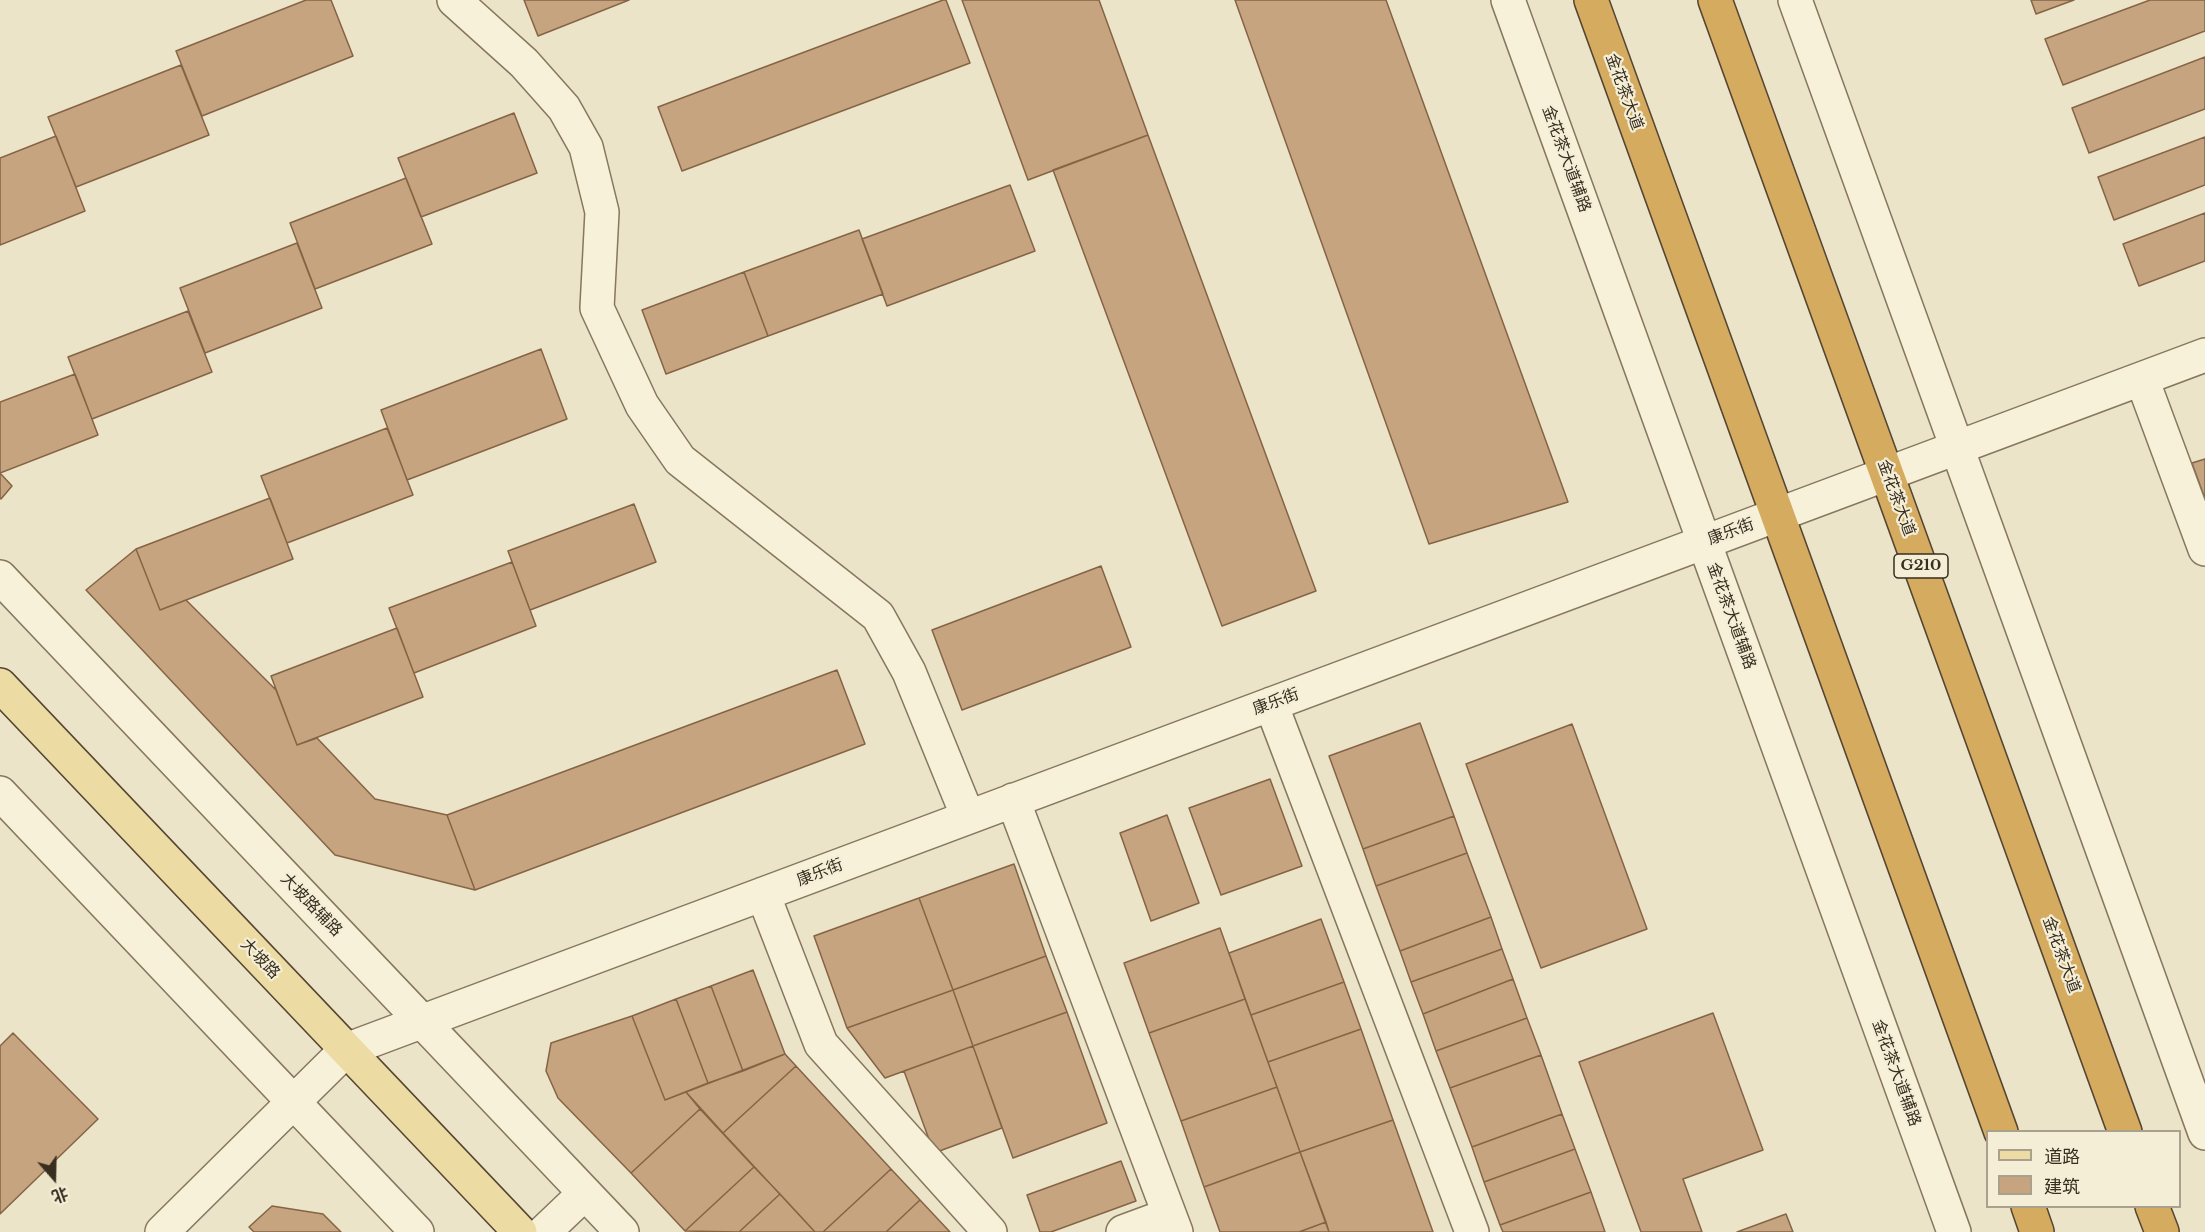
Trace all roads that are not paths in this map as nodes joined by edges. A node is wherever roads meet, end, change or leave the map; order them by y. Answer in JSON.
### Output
{"nodes":[{"id":1,"x":454,"y":0,"type":"edge"},
{"id":2,"x":1508,"y":0,"type":"edge"},
{"id":3,"x":1591,"y":0,"type":"edge"},
{"id":4,"x":1715,"y":0,"type":"edge"},
{"id":5,"x":1795,"y":0,"type":"edge"},
{"id":6,"x":2205,"y":355,"type":"edge"},
{"id":7,"x":2142,"y":379,"type":"junction"},
{"id":8,"x":1957,"y":448,"type":"junction"},
{"id":9,"x":1887,"y":474,"type":"junction"},
{"id":10,"x":1778,"y":515,"type":"junction"},
{"id":11,"x":1704,"y":542,"type":"junction"},
{"id":12,"x":2205,"y":549,"type":"edge"},
{"id":13,"x":0,"y":577,"type":"edge"},
{"id":14,"x":0,"y":685,"type":"edge"},
{"id":15,"x":1271,"y":704,"type":"junction"},
{"id":16,"x":0,"y":792,"type":"edge"},
{"id":17,"x":1013,"y":800,"type":"junction"},
{"id":18,"x":968,"y":817,"type":"junction"},
{"id":19,"x":763,"y":894,"type":"junction"},
{"id":20,"x":422,"y":1021,"type":"junction"},
{"id":21,"x":346,"y":1050,"type":"junction"},
{"id":22,"x":294,"y":1102,"type":"junction"},
{"id":23,"x":2001,"y":1130,"type":"edge"},
{"id":24,"x":2125,"y":1130,"type":"edge"},
{"id":25,"x":2205,"y":1133,"type":"edge"},
{"id":26,"x":585,"y":1193,"type":"junction"},
{"id":27,"x":2029,"y":1208,"type":"edge"},
{"id":28,"x":2153,"y":1208,"type":"edge"},
{"id":29,"x":1173,"y":1223,"type":"edge"},
{"id":30,"x":162,"y":1232,"type":"edge"},
{"id":31,"x":417,"y":1232,"type":"edge"},
{"id":32,"x":520,"y":1232,"type":"edge"},
{"id":33,"x":544,"y":1232,"type":"edge"},
{"id":34,"x":622,"y":1232,"type":"edge"},
{"id":35,"x":990,"y":1232,"type":"edge"},
{"id":36,"x":1123,"y":1232,"type":"edge"},
{"id":37,"x":1472,"y":1232,"type":"edge"},
{"id":38,"x":1954,"y":1232,"type":"edge"},
{"id":39,"x":2037,"y":1232,"type":"edge"},
{"id":40,"x":2162,"y":1232,"type":"edge"}],
"edges":[{"from":1,"to":18,"type":"street"},
{"from":2,"to":11,"type":"street","name":"金花茶大道辅路"},
{"from":3,"to":10,"type":"highway","name":"金花茶大道"},
{"from":4,"to":9,"type":"highway","name":"金花茶大道","number":"G210"},
{"from":5,"to":8,"type":"street"},
{"from":6,"to":7,"type":"street","name":"康乐街"},
{"from":7,"to":8,"type":"street","name":"康乐街"},
{"from":7,"to":12,"type":"street"},
{"from":8,"to":9,"type":"street","name":"康乐街"},
{"from":8,"to":25,"type":"street"},
{"from":9,"to":10,"type":"street","name":"康乐街"},
{"from":9,"to":24,"type":"highway","name":"金花茶大道","number":"G210"},
{"from":10,"to":11,"type":"street","name":"康乐街"},
{"from":10,"to":23,"type":"highway","name":"金花茶大道"},
{"from":11,"to":15,"type":"street","name":"康乐街"},
{"from":11,"to":38,"type":"street","name":"金花茶大道辅路"},
{"from":13,"to":20,"type":"street","name":"大坡路辅路"},
{"from":14,"to":21,"type":"main road","name":"大坡路"},
{"from":15,"to":17,"type":"street","name":"康乐街"},
{"from":15,"to":37,"type":"street"},
{"from":16,"to":22,"type":"street"},
{"from":17,"to":18,"type":"street","name":"康乐街"},
{"from":17,"to":29,"type":"street"},
{"from":18,"to":19,"type":"street","name":"康乐街"},
{"from":19,"to":20,"type":"street","name":"康乐街"},
{"from":19,"to":35,"type":"street"},
{"from":20,"to":21,"type":"street","name":"康乐街"},
{"from":20,"to":26,"type":"street","name":"大坡路辅路"},
{"from":21,"to":22,"type":"street"},
{"from":21,"to":32,"type":"main road","name":"大坡路"},
{"from":22,"to":30,"type":"street"},
{"from":22,"to":31,"type":"street"},
{"from":26,"to":33,"type":"street"},
{"from":26,"to":34,"type":"street","name":"大坡路辅路"},
{"from":27,"to":39,"type":"highway"},
{"from":28,"to":40,"type":"highway"},
{"from":29,"to":36,"type":"street"}]}
